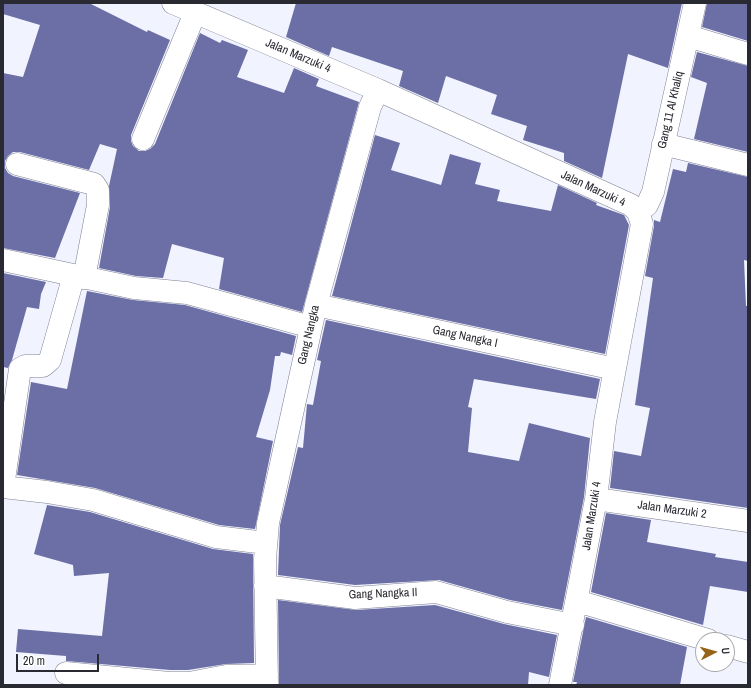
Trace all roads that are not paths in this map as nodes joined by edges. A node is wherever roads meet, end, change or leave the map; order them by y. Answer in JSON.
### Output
{"nodes":[{"id":1,"x":173,"y":3,"type":"edge"},
{"id":2,"x":695,"y":3,"type":"edge"},
{"id":3,"x":195,"y":13,"type":"junction"},
{"id":4,"x":688,"y":36,"type":"junction"},
{"id":5,"x":748,"y":54,"type":"edge"},
{"id":6,"x":378,"y":90,"type":"junction"},
{"id":7,"x":143,"y":139,"type":"dead end"},
{"id":8,"x":664,"y":144,"type":"junction"},
{"id":9,"x":17,"y":164,"type":"dead end"},
{"id":10,"x":748,"y":165,"type":"edge"},
{"id":11,"x":638,"y":212,"type":"junction"},
{"id":12,"x":3,"y":260,"type":"edge"},
{"id":13,"x":79,"y":276,"type":"junction"},
{"id":14,"x":316,"y":305,"type":"junction"},
{"id":15,"x":310,"y":327,"type":"junction"},
{"id":16,"x":615,"y":369,"type":"junction"},
{"id":17,"x":596,"y":499,"type":"junction"},
{"id":18,"x":748,"y":521,"type":"edge"},
{"id":19,"x":266,"y":543,"type":"junction"},
{"id":20,"x":265,"y":586,"type":"junction"},
{"id":21,"x":577,"y":601,"type":"junction"},
{"id":22,"x":573,"y":625,"type":"junction"},
{"id":23,"x":695,"y":636,"type":"edge"},
{"id":24,"x":735,"y":648,"type":"edge"},
{"id":25,"x":748,"y":652,"type":"edge"},
{"id":26,"x":66,"y":673,"type":"dead end"},
{"id":27,"x":267,"y":680,"type":"edge"},
{"id":28,"x":560,"y":685,"type":"edge"}],
"edges":[{"from":1,"to":3,"type":"street","name":"Jalan Marzuki 4"},
{"from":2,"to":4,"type":"street","name":"Gang 11 Al Khaliq"},
{"from":3,"to":6,"type":"street","name":"Jalan Marzuki 4"},
{"from":3,"to":7,"type":"street"},
{"from":4,"to":5,"type":"street"},
{"from":4,"to":8,"type":"street","name":"Gang 11 Al Khaliq"},
{"from":6,"to":11,"type":"street","name":"Jalan Marzuki 4"},
{"from":6,"to":14,"type":"street","name":"Gang Nangka"},
{"from":8,"to":10,"type":"street"},
{"from":8,"to":11,"type":"street","name":"Gang 11 Al Khaliq"},
{"from":9,"to":13,"type":"street"},
{"from":11,"to":16,"type":"street","name":"Jalan Marzuki 4"},
{"from":12,"to":13,"type":"street"},
{"from":13,"to":15,"type":"street"},
{"from":13,"to":19,"type":"street"},
{"from":14,"to":15,"type":"street","name":"Gang Nangka"},
{"from":14,"to":16,"type":"street","name":"Gang Nangka I"},
{"from":15,"to":19,"type":"street","name":"Gang Nangka"},
{"from":16,"to":17,"type":"street","name":"Jalan Marzuki 4"},
{"from":17,"to":18,"type":"street","name":"Jalan Marzuki 2"},
{"from":17,"to":21,"type":"street","name":"Jalan Marzuki 4"},
{"from":19,"to":20,"type":"street","name":"Gang Nangka"},
{"from":20,"to":22,"type":"street","name":"Gang Nangka II"},
{"from":20,"to":27,"type":"street"},
{"from":21,"to":22,"type":"street","name":"Jalan Marzuki 4"},
{"from":21,"to":23,"type":"street"},
{"from":22,"to":28,"type":"street","name":"Jalan Marzuki 4"},
{"from":24,"to":25,"type":"street"},
{"from":26,"to":27,"type":"street"}]}
